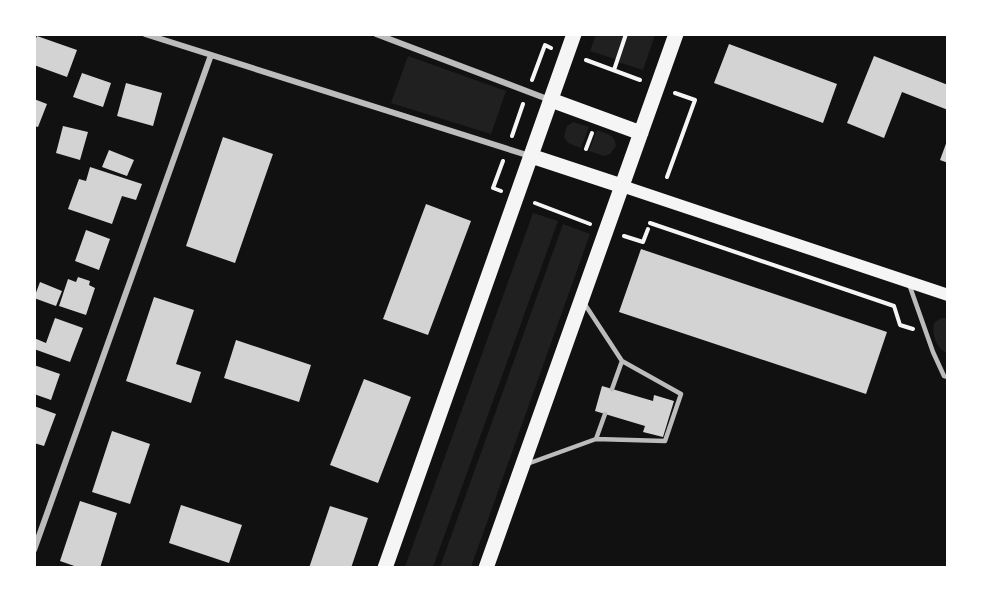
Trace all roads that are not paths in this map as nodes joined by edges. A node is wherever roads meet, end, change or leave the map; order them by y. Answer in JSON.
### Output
{"nodes":[{"id":1,"x":145,"y":34,"type":"edge"},
{"id":2,"x":376,"y":34,"type":"edge"},
{"id":3,"x":574,"y":34,"type":"edge"},
{"id":4,"x":676,"y":34,"type":"edge"},
{"id":5,"x":211,"y":55,"type":"junction"},
{"id":6,"x":551,"y":100,"type":"junction"},
{"id":7,"x":641,"y":133,"type":"junction"},
{"id":8,"x":531,"y":156,"type":"junction"},
{"id":9,"x":622,"y":186,"type":"junction"},
{"id":10,"x":908,"y":282,"type":"junction"},
{"id":11,"x":948,"y":295,"type":"edge"},
{"id":12,"x":582,"y":299,"type":"junction"},
{"id":13,"x":622,"y":361,"type":"junction"},
{"id":14,"x":948,"y":377,"type":"edge"},
{"id":15,"x":612,"y":389,"type":"dead end"},
{"id":16,"x":604,"y":414,"type":"dead end"},
{"id":17,"x":596,"y":439,"type":"junction"},
{"id":18,"x":522,"y":465,"type":"junction"},
{"id":19,"x":34,"y":550,"type":"edge"},
{"id":20,"x":385,"y":567,"type":"edge"},
{"id":21,"x":486,"y":567,"type":"edge"}],
"edges":[{"from":1,"to":5,"type":"street"},
{"from":2,"to":6,"type":"street"},
{"from":3,"to":6,"type":"main road"},
{"from":4,"to":7,"type":"main road"},
{"from":5,"to":8,"type":"street"},
{"from":5,"to":19,"type":"street"},
{"from":6,"to":7,"type":"main road"},
{"from":6,"to":8,"type":"main road"},
{"from":7,"to":9,"type":"main road"},
{"from":8,"to":9,"type":"main road"},
{"from":8,"to":20,"type":"main road"},
{"from":9,"to":10,"type":"main road"},
{"from":9,"to":12,"type":"main road"},
{"from":10,"to":11,"type":"main road"},
{"from":10,"to":14,"type":"lane"},
{"from":12,"to":13,"type":"lane"},
{"from":12,"to":18,"type":"main road"},
{"from":13,"to":15,"type":"lane"},
{"from":13,"to":17,"type":"lane"},
{"from":16,"to":17,"type":"lane"},
{"from":17,"to":18,"type":"lane"},
{"from":18,"to":21,"type":"main road"}]}
